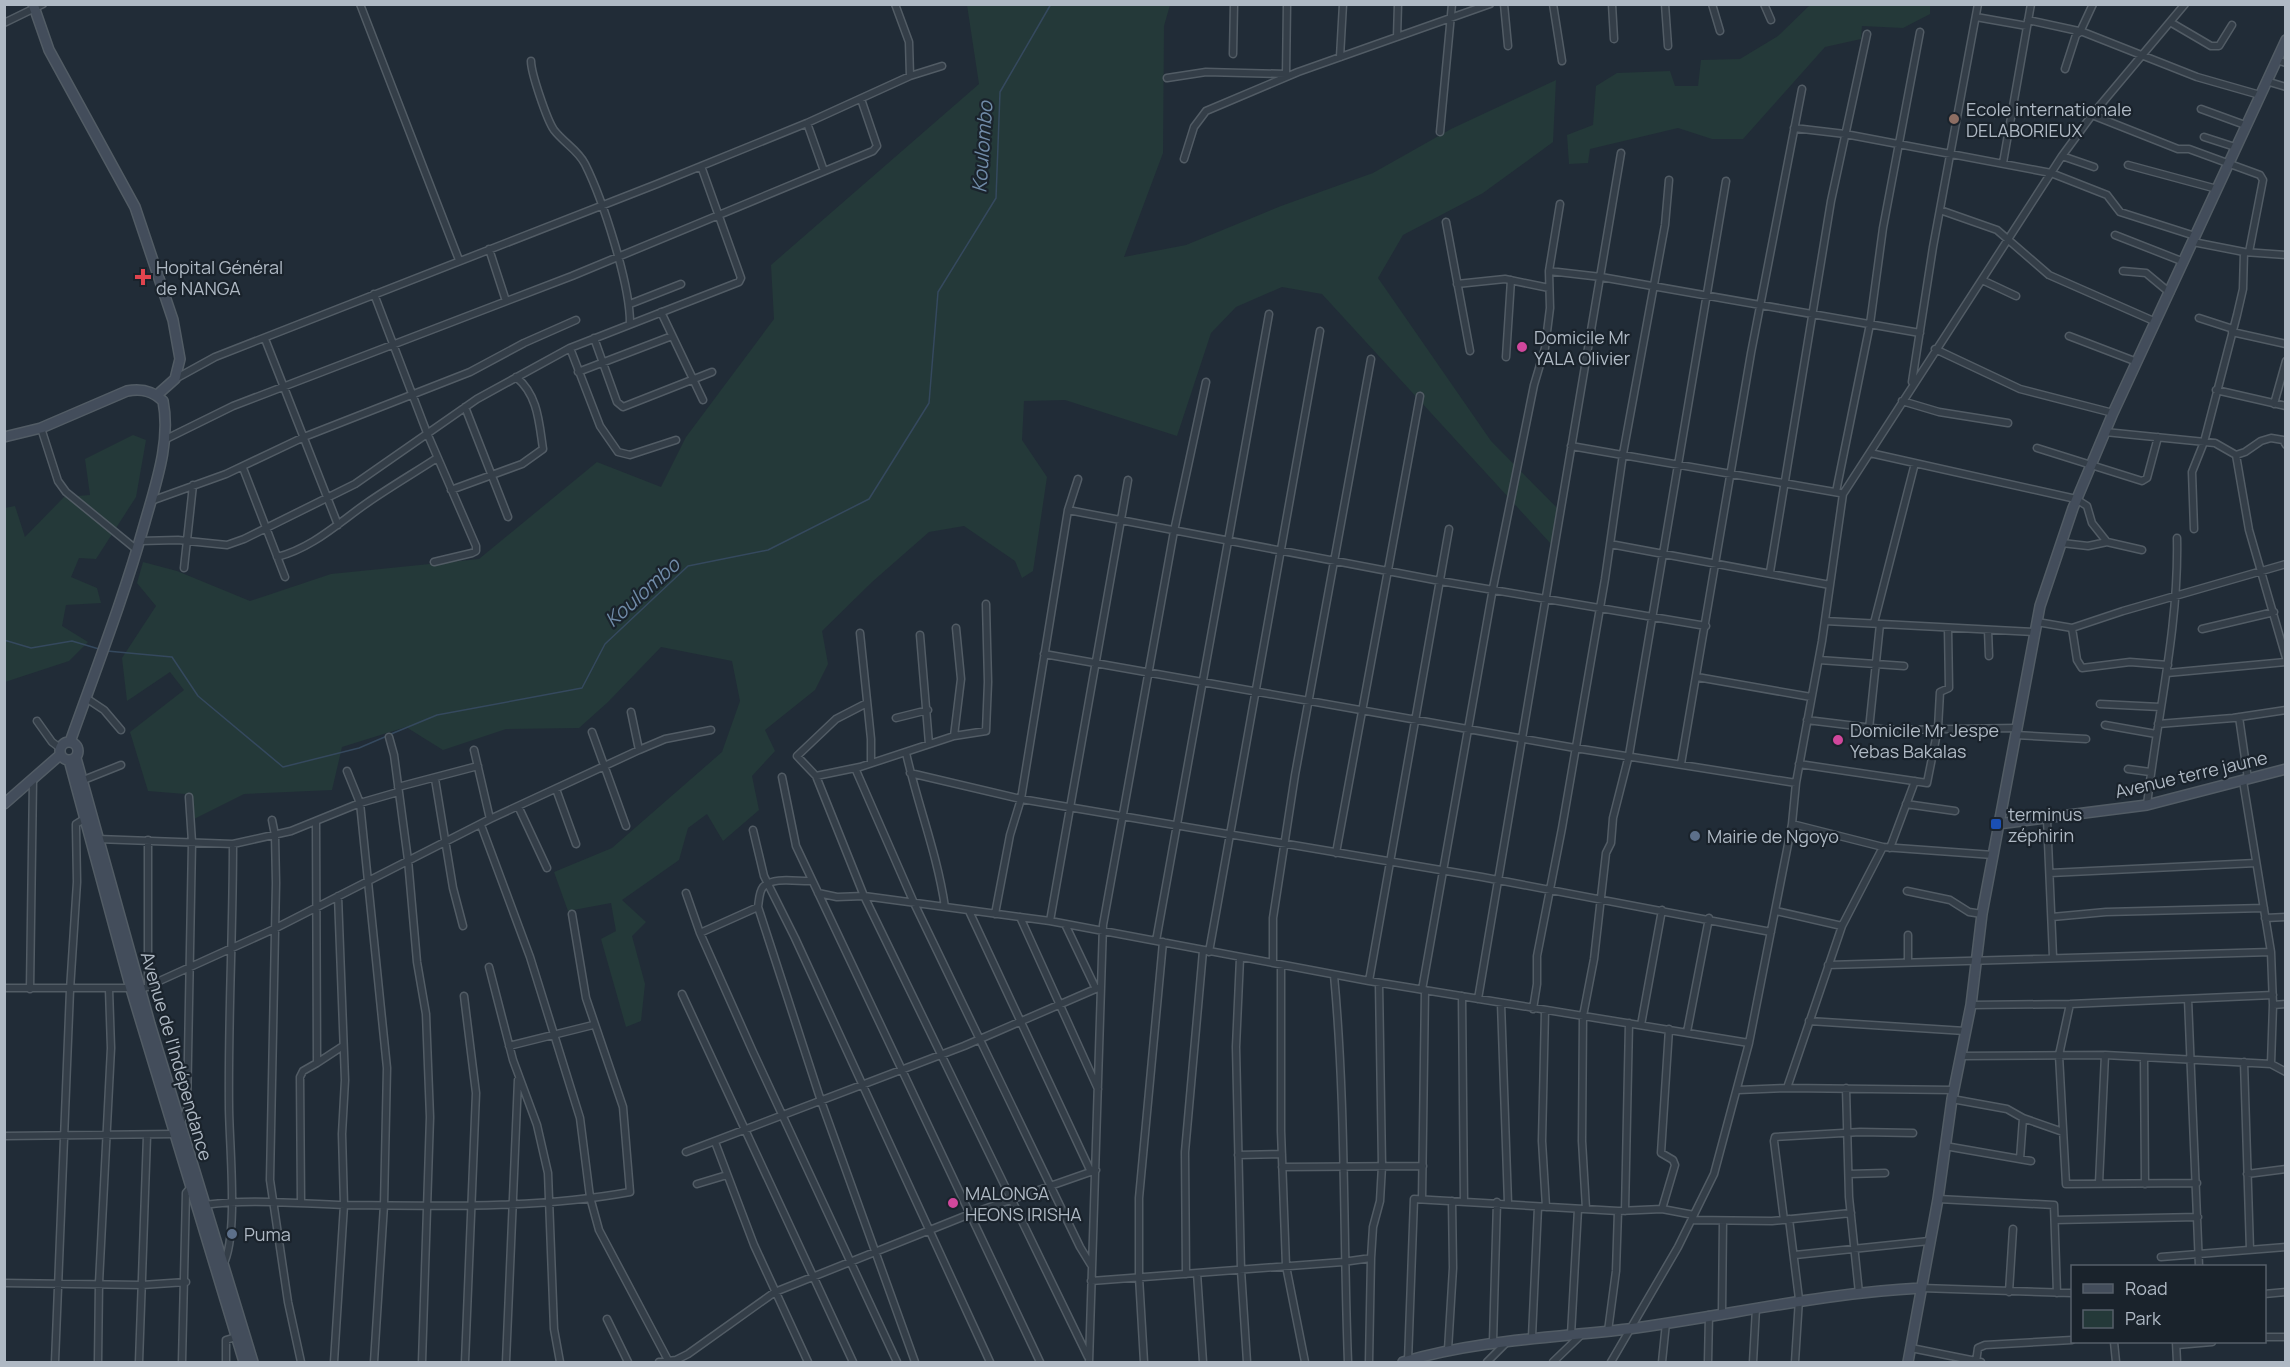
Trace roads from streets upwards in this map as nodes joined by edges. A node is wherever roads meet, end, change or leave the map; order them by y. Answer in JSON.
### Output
{"nodes":[{"id":1,"x":44,"y":4,"type":"edge"},
{"id":2,"x":360,"y":4,"type":"edge"},
{"id":3,"x":895,"y":4,"type":"edge"},
{"id":4,"x":1234,"y":4,"type":"edge"},
{"id":5,"x":1287,"y":4,"type":"edge"},
{"id":6,"x":1343,"y":4,"type":"edge"},
{"id":7,"x":1398,"y":4,"type":"edge"},
{"id":8,"x":1452,"y":4,"type":"edge"},
{"id":9,"x":1490,"y":4,"type":"edge"},
{"id":10,"x":1504,"y":4,"type":"edge"},
{"id":11,"x":1553,"y":4,"type":"edge"},
{"id":12,"x":1612,"y":4,"type":"edge"},
{"id":13,"x":1665,"y":4,"type":"edge"},
{"id":14,"x":1712,"y":4,"type":"edge"},
{"id":15,"x":1764,"y":4,"type":"edge"},
{"id":16,"x":1978,"y":4,"type":"edge"},
{"id":17,"x":2031,"y":4,"type":"edge"},
{"id":18,"x":2092,"y":4,"type":"edge"},
{"id":19,"x":2185,"y":4,"type":"edge"},
{"id":20,"x":34,"y":7,"type":"edge"},
{"id":21,"x":1451,"y":18,"type":"junction"},
{"id":22,"x":1976,"y":18,"type":"junction"},
{"id":23,"x":1771,"y":20,"type":"dead end"},
{"id":24,"x":2170,"y":22,"type":"junction"},
{"id":25,"x":4,"y":23,"type":"edge"},
{"id":26,"x":2027,"y":23,"type":"junction"},
{"id":27,"x":2232,"y":25,"type":"dead end"},
{"id":28,"x":1720,"y":31,"type":"dead end"},
{"id":29,"x":1920,"y":32,"type":"dead end"},
{"id":30,"x":2080,"y":32,"type":"junction"},
{"id":31,"x":1867,"y":34,"type":"dead end"},
{"id":32,"x":1397,"y":37,"type":"junction"},
{"id":33,"x":1614,"y":39,"type":"dead end"},
{"id":34,"x":2286,"y":40,"type":"edge"},
{"id":35,"x":1508,"y":46,"type":"dead end"},
{"id":36,"x":1668,"y":46,"type":"dead end"},
{"id":37,"x":1233,"y":54,"type":"dead end"},
{"id":38,"x":2144,"y":54,"type":"junction"},
{"id":39,"x":1340,"y":57,"type":"junction"},
{"id":40,"x":531,"y":61,"type":"dead end"},
{"id":41,"x":1562,"y":61,"type":"dead end"},
{"id":42,"x":2281,"y":61,"type":"edge"},
{"id":43,"x":942,"y":66,"type":"dead end"},
{"id":44,"x":2065,"y":69,"type":"dead end"},
{"id":45,"x":910,"y":76,"type":"junction"},
{"id":46,"x":1286,"y":76,"type":"junction"},
{"id":47,"x":1167,"y":78,"type":"dead end"},
{"id":48,"x":2266,"y":81,"type":"junction"},
{"id":49,"x":2286,"y":87,"type":"edge"},
{"id":50,"x":1802,"y":89,"type":"dead end"},
{"id":51,"x":2260,"y":95,"type":"junction"},
{"id":52,"x":861,"y":99,"type":"junction"},
{"id":53,"x":2201,"y":109,"type":"dead end"},
{"id":54,"x":2092,"y":115,"type":"junction"},
{"id":55,"x":807,"y":123,"type":"junction"},
{"id":56,"x":2245,"y":125,"type":"junction"},
{"id":57,"x":1794,"y":128,"type":"junction"},
{"id":58,"x":1440,"y":132,"type":"dead end"},
{"id":59,"x":1845,"y":134,"type":"junction"},
{"id":60,"x":2204,"y":136,"type":"dead end"},
{"id":61,"x":1899,"y":145,"type":"junction"},
{"id":62,"x":2235,"y":147,"type":"junction"},
{"id":63,"x":1621,"y":153,"type":"dead end"},
{"id":64,"x":1952,"y":155,"type":"junction"},
{"id":65,"x":2062,"y":156,"type":"junction"},
{"id":66,"x":1185,"y":159,"type":"dead end"},
{"id":67,"x":2229,"y":161,"type":"junction"},
{"id":68,"x":2003,"y":163,"type":"junction"},
{"id":69,"x":2128,"y":165,"type":"dead end"},
{"id":70,"x":701,"y":166,"type":"junction"},
{"id":71,"x":2094,"y":167,"type":"dead end"},
{"id":72,"x":824,"y":171,"type":"junction"},
{"id":73,"x":2051,"y":173,"type":"junction"},
{"id":74,"x":1669,"y":180,"type":"dead end"},
{"id":75,"x":1726,"y":181,"type":"dead end"},
{"id":76,"x":2217,"y":189,"type":"junction"},
{"id":77,"x":1560,"y":204,"type":"dead end"},
{"id":78,"x":602,"y":206,"type":"junction"},
{"id":79,"x":1940,"y":210,"type":"junction"},
{"id":80,"x":720,"y":216,"type":"junction"},
{"id":81,"x":1446,"y":222,"type":"dead end"},
{"id":82,"x":2115,"y":235,"type":"dead end"},
{"id":83,"x":2009,"y":238,"type":"junction"},
{"id":84,"x":2194,"y":239,"type":"junction"},
{"id":85,"x":489,"y":249,"type":"junction"},
{"id":86,"x":2247,"y":252,"type":"junction"},
{"id":87,"x":2286,"y":255,"type":"edge"},
{"id":88,"x":617,"y":257,"type":"junction"},
{"id":89,"x":459,"y":260,"type":"junction"},
{"id":90,"x":2184,"y":262,"type":"junction"},
{"id":91,"x":1549,"y":271,"type":"junction"},
{"id":92,"x":2123,"y":271,"type":"dead end"},
{"id":93,"x":1602,"y":277,"type":"junction"},
{"id":94,"x":1511,"y":280,"type":"junction"},
{"id":95,"x":1982,"y":280,"type":"junction"},
{"id":96,"x":681,"y":284,"type":"dead end"},
{"id":97,"x":1457,"y":284,"type":"junction"},
{"id":98,"x":1654,"y":286,"type":"junction"},
{"id":99,"x":1549,"y":288,"type":"junction"},
{"id":100,"x":2170,"y":292,"type":"junction"},
{"id":101,"x":374,"y":294,"type":"junction"},
{"id":102,"x":1707,"y":296,"type":"junction"},
{"id":103,"x":2016,"y":296,"type":"dead end"},
{"id":104,"x":506,"y":301,"type":"junction"},
{"id":105,"x":630,"y":304,"type":"junction"},
{"id":106,"x":1761,"y":305,"type":"junction"},
{"id":107,"x":660,"y":312,"type":"junction"},
{"id":108,"x":1269,"y":314,"type":"dead end"},
{"id":109,"x":1813,"y":315,"type":"junction"},
{"id":110,"x":2199,"y":318,"type":"dead end"},
{"id":111,"x":576,"y":320,"type":"dead end"},
{"id":112,"x":2156,"y":322,"type":"junction"},
{"id":113,"x":630,"y":323,"type":"junction"},
{"id":114,"x":1870,"y":324,"type":"junction"},
{"id":115,"x":2233,"y":330,"type":"junction"},
{"id":116,"x":1320,"y":331,"type":"dead end"},
{"id":117,"x":1920,"y":333,"type":"junction"},
{"id":118,"x":672,"y":336,"type":"junction"},
{"id":119,"x":2069,"y":336,"type":"dead end"},
{"id":120,"x":594,"y":338,"type":"junction"},
{"id":121,"x":265,"y":339,"type":"junction"},
{"id":122,"x":393,"y":344,"type":"junction"},
{"id":123,"x":2286,"y":344,"type":"edge"},
{"id":124,"x":570,"y":348,"type":"junction"},
{"id":125,"x":1935,"y":348,"type":"junction"},
{"id":126,"x":1470,"y":351,"type":"dead end"},
{"id":127,"x":1506,"y":357,"type":"dead end"},
{"id":128,"x":1371,"y":359,"type":"dead end"},
{"id":129,"x":2286,"y":361,"type":"edge"},
{"id":130,"x":603,"y":362,"type":"junction"},
{"id":131,"x":2137,"y":362,"type":"junction"},
{"id":132,"x":578,"y":372,"type":"junction"},
{"id":133,"x":712,"y":372,"type":"dead end"},
{"id":134,"x":516,"y":377,"type":"junction"},
{"id":135,"x":175,"y":379,"type":"junction"},
{"id":136,"x":693,"y":380,"type":"junction"},
{"id":137,"x":1206,"y":382,"type":"dead end"},
{"id":138,"x":1912,"y":385,"type":"junction"},
{"id":139,"x":284,"y":386,"type":"junction"},
{"id":140,"x":2217,"y":390,"type":"junction"},
{"id":141,"x":414,"y":393,"type":"junction"},
{"id":142,"x":157,"y":395,"type":"junction"},
{"id":143,"x":1420,"y":396,"type":"dead end"},
{"id":144,"x":703,"y":400,"type":"dead end"},
{"id":145,"x":1902,"y":401,"type":"junction"},
{"id":146,"x":2274,"y":404,"type":"junction"},
{"id":147,"x":2286,"y":406,"type":"edge"},
{"id":148,"x":465,"y":407,"type":"junction"},
{"id":149,"x":2113,"y":413,"type":"junction"},
{"id":150,"x":2008,"y":423,"type":"dead end"},
{"id":151,"x":41,"y":428,"type":"junction"},
{"id":152,"x":2105,"y":432,"type":"junction"},
{"id":153,"x":427,"y":433,"type":"junction"},
{"id":154,"x":4,"y":437,"type":"edge"},
{"id":155,"x":304,"y":437,"type":"junction"},
{"id":156,"x":2158,"y":437,"type":"junction"},
{"id":157,"x":166,"y":439,"type":"junction"},
{"id":158,"x":676,"y":440,"type":"dead end"},
{"id":159,"x":2204,"y":442,"type":"junction"},
{"id":160,"x":1571,"y":446,"type":"junction"},
{"id":161,"x":2286,"y":446,"type":"edge"},
{"id":162,"x":2037,"y":448,"type":"dead end"},
{"id":163,"x":1870,"y":453,"type":"junction"},
{"id":164,"x":1623,"y":454,"type":"junction"},
{"id":165,"x":2236,"y":454,"type":"junction"},
{"id":166,"x":437,"y":458,"type":"junction"},
{"id":167,"x":1916,"y":463,"type":"junction"},
{"id":168,"x":1678,"y":464,"type":"junction"},
{"id":169,"x":2091,"y":465,"type":"junction"},
{"id":170,"x":243,"y":468,"type":"junction"},
{"id":171,"x":1731,"y":473,"type":"junction"},
{"id":172,"x":491,"y":476,"type":"junction"},
{"id":173,"x":1078,"y":479,"type":"dead end"},
{"id":174,"x":1128,"y":480,"type":"dead end"},
{"id":175,"x":1786,"y":483,"type":"junction"},
{"id":176,"x":193,"y":485,"type":"junction"},
{"id":177,"x":450,"y":490,"type":"junction"},
{"id":178,"x":1839,"y":493,"type":"junction"},
{"id":179,"x":328,"y":498,"type":"junction"},
{"id":180,"x":2076,"y":499,"type":"junction"},
{"id":181,"x":152,"y":501,"type":"junction"},
{"id":182,"x":1068,"y":510,"type":"junction"},
{"id":183,"x":508,"y":517,"type":"dead end"},
{"id":184,"x":1121,"y":521,"type":"junction"},
{"id":185,"x":338,"y":525,"type":"junction"},
{"id":186,"x":266,"y":529,"type":"junction"},
{"id":187,"x":1449,"y":529,"type":"dead end"},
{"id":188,"x":2194,"y":529,"type":"dead end"},
{"id":189,"x":1174,"y":531,"type":"junction"},
{"id":190,"x":2177,"y":538,"type":"dead end"},
{"id":191,"x":185,"y":540,"type":"junction"},
{"id":192,"x":1228,"y":540,"type":"junction"},
{"id":193,"x":2107,"y":542,"type":"junction"},
{"id":194,"x":2062,"y":543,"type":"junction"},
{"id":195,"x":1610,"y":544,"type":"junction"},
{"id":196,"x":139,"y":545,"type":"junction"},
{"id":197,"x":2142,"y":550,"type":"dead end"},
{"id":198,"x":1282,"y":551,"type":"junction"},
{"id":199,"x":1664,"y":555,"type":"junction"},
{"id":200,"x":277,"y":557,"type":"junction"},
{"id":201,"x":1334,"y":560,"type":"junction"},
{"id":202,"x":434,"y":562,"type":"dead end"},
{"id":203,"x":1717,"y":563,"type":"junction"},
{"id":204,"x":2286,"y":564,"type":"edge"},
{"id":205,"x":184,"y":567,"type":"dead end"},
{"id":206,"x":2262,"y":570,"type":"junction"},
{"id":207,"x":1388,"y":571,"type":"junction"},
{"id":208,"x":1770,"y":572,"type":"junction"},
{"id":209,"x":285,"y":577,"type":"dead end"},
{"id":210,"x":1440,"y":581,"type":"junction"},
{"id":211,"x":1830,"y":585,"type":"junction"},
{"id":212,"x":1493,"y":588,"type":"junction"},
{"id":213,"x":2175,"y":596,"type":"junction"},
{"id":214,"x":1545,"y":597,"type":"junction"},
{"id":215,"x":986,"y":604,"type":"dead end"},
{"id":216,"x":1600,"y":607,"type":"junction"},
{"id":217,"x":2274,"y":612,"type":"junction"},
{"id":218,"x":1651,"y":617,"type":"junction"},
{"id":219,"x":1825,"y":621,"type":"junction"},
{"id":220,"x":1877,"y":623,"type":"junction"},
{"id":221,"x":1706,"y":626,"type":"junction"},
{"id":222,"x":2036,"y":627,"type":"junction"},
{"id":223,"x":956,"y":628,"type":"dead end"},
{"id":224,"x":1948,"y":628,"type":"junction"},
{"id":225,"x":2072,"y":628,"type":"junction"},
{"id":226,"x":2202,"y":629,"type":"dead end"},
{"id":227,"x":1988,"y":630,"type":"junction"},
{"id":228,"x":860,"y":633,"type":"dead end"},
{"id":229,"x":920,"y":635,"type":"dead end"},
{"id":230,"x":1044,"y":654,"type":"junction"},
{"id":231,"x":1989,"y":656,"type":"dead end"},
{"id":232,"x":2286,"y":658,"type":"edge"},
{"id":233,"x":1819,"y":660,"type":"junction"},
{"id":234,"x":2286,"y":662,"type":"edge"},
{"id":235,"x":1876,"y":663,"type":"junction"},
{"id":236,"x":1096,"y":664,"type":"junction"},
{"id":237,"x":2168,"y":665,"type":"junction"},
{"id":238,"x":1904,"y":666,"type":"dead end"},
{"id":239,"x":1149,"y":672,"type":"junction"},
{"id":240,"x":2167,"y":674,"type":"junction"},
{"id":241,"x":1696,"y":677,"type":"junction"},
{"id":242,"x":1201,"y":681,"type":"junction"},
{"id":243,"x":1256,"y":692,"type":"junction"},
{"id":244,"x":1811,"y":697,"type":"junction"},
{"id":245,"x":86,"y":698,"type":"junction"},
{"id":246,"x":1308,"y":700,"type":"junction"},
{"id":247,"x":867,"y":703,"type":"junction"},
{"id":248,"x":2100,"y":704,"type":"dead end"},
{"id":249,"x":2160,"y":707,"type":"junction"},
{"id":250,"x":927,"y":710,"type":"junction"},
{"id":251,"x":1362,"y":710,"type":"junction"},
{"id":252,"x":2286,"y":710,"type":"edge"},
{"id":253,"x":631,"y":712,"type":"dead end"},
{"id":254,"x":2239,"y":717,"type":"junction"},
{"id":255,"x":896,"y":718,"type":"dead end"},
{"id":256,"x":1415,"y":719,"type":"junction"},
{"id":257,"x":1807,"y":720,"type":"junction"},
{"id":258,"x":37,"y":721,"type":"dead end"},
{"id":259,"x":2158,"y":724,"type":"junction"},
{"id":260,"x":2105,"y":725,"type":"dead end"},
{"id":261,"x":1938,"y":728,"type":"junction"},
{"id":262,"x":1470,"y":729,"type":"junction"},
{"id":263,"x":1869,"y":729,"type":"junction"},
{"id":264,"x":121,"y":730,"type":"dead end"},
{"id":265,"x":711,"y":730,"type":"dead end"},
{"id":266,"x":592,"y":732,"type":"dead end"},
{"id":267,"x":2016,"y":732,"type":"junction"},
{"id":268,"x":2156,"y":734,"type":"junction"},
{"id":269,"x":954,"y":735,"type":"junction"},
{"id":270,"x":389,"y":737,"type":"dead end"},
{"id":271,"x":1521,"y":738,"type":"junction"},
{"id":272,"x":2086,"y":739,"type":"dead end"},
{"id":273,"x":70,"y":742,"type":"junction"},
{"id":274,"x":929,"y":744,"type":"junction"},
{"id":275,"x":1575,"y":748,"type":"junction"},
{"id":276,"x":474,"y":750,"type":"dead end"},
{"id":277,"x":639,"y":750,"type":"junction"},
{"id":278,"x":60,"y":751,"type":"junction"},
{"id":279,"x":906,"y":753,"type":"junction"},
{"id":280,"x":1629,"y":755,"type":"junction"},
{"id":281,"x":72,"y":759,"type":"junction"},
{"id":282,"x":871,"y":763,"type":"junction"},
{"id":283,"x":1681,"y":764,"type":"junction"},
{"id":284,"x":1799,"y":764,"type":"junction"},
{"id":285,"x":121,"y":765,"type":"dead end"},
{"id":286,"x":605,"y":765,"type":"junction"},
{"id":287,"x":478,"y":766,"type":"junction"},
{"id":288,"x":855,"y":768,"type":"junction"},
{"id":289,"x":2128,"y":769,"type":"dead end"},
{"id":290,"x":2286,"y":769,"type":"edge"},
{"id":291,"x":347,"y":771,"type":"dead end"},
{"id":292,"x":2150,"y":772,"type":"junction"},
{"id":293,"x":910,"y":773,"type":"junction"},
{"id":294,"x":816,"y":776,"type":"junction"},
{"id":295,"x":782,"y":777,"type":"dead end"},
{"id":296,"x":435,"y":779,"type":"junction"},
{"id":297,"x":33,"y":780,"type":"junction"},
{"id":298,"x":2246,"y":780,"type":"junction"},
{"id":299,"x":1915,"y":781,"type":"junction"},
{"id":300,"x":81,"y":782,"type":"junction"},
{"id":301,"x":1796,"y":783,"type":"junction"},
{"id":302,"x":556,"y":789,"type":"junction"},
{"id":303,"x":398,"y":790,"type":"junction"},
{"id":304,"x":189,"y":797,"type":"dead end"},
{"id":305,"x":1021,"y":799,"type":"junction"},
{"id":306,"x":360,"y":803,"type":"junction"},
{"id":307,"x":4,"y":804,"type":"edge"},
{"id":308,"x":1906,"y":804,"type":"junction"},
{"id":309,"x":2147,"y":805,"type":"junction"},
{"id":310,"x":518,"y":806,"type":"junction"},
{"id":311,"x":1068,"y":807,"type":"junction"},
{"id":312,"x":1955,"y":811,"type":"dead end"},
{"id":313,"x":1123,"y":817,"type":"junction"},
{"id":314,"x":84,"y":819,"type":"junction"},
{"id":315,"x":490,"y":819,"type":"junction"},
{"id":316,"x":2047,"y":819,"type":"junction"},
{"id":317,"x":272,"y":820,"type":"dead end"},
{"id":318,"x":316,"y":822,"type":"junction"},
{"id":319,"x":1792,"y":824,"type":"junction"},
{"id":320,"x":1998,"y":824,"type":"junction"},
{"id":321,"x":481,"y":825,"type":"junction"},
{"id":322,"x":626,"y":826,"type":"dead end"},
{"id":323,"x":1177,"y":826,"type":"junction"},
{"id":324,"x":753,"y":830,"type":"dead end"},
{"id":325,"x":275,"y":835,"type":"junction"},
{"id":326,"x":1229,"y":835,"type":"junction"},
{"id":327,"x":96,"y":839,"type":"junction"},
{"id":328,"x":148,"y":840,"type":"junction"},
{"id":329,"x":447,"y":841,"type":"junction"},
{"id":330,"x":192,"y":842,"type":"junction"},
{"id":331,"x":233,"y":844,"type":"junction"},
{"id":332,"x":576,"y":844,"type":"dead end"},
{"id":333,"x":1286,"y":844,"type":"junction"},
{"id":334,"x":1887,"y":848,"type":"junction"},
{"id":335,"x":1336,"y":853,"type":"junction"},
{"id":336,"x":1992,"y":855,"type":"junction"},
{"id":337,"x":408,"y":860,"type":"junction"},
{"id":338,"x":1392,"y":861,"type":"junction"},
{"id":339,"x":2256,"y":862,"type":"junction"},
{"id":340,"x":547,"y":868,"type":"dead end"},
{"id":341,"x":1444,"y":871,"type":"junction"},
{"id":342,"x":2050,"y":873,"type":"junction"},
{"id":343,"x":1498,"y":880,"type":"junction"},
{"id":344,"x":368,"y":881,"type":"junction"},
{"id":345,"x":812,"y":881,"type":"junction"},
{"id":346,"x":769,"y":884,"type":"junction"},
{"id":347,"x":1907,"y":891,"type":"dead end"},
{"id":348,"x":1551,"y":892,"type":"junction"},
{"id":349,"x":686,"y":893,"type":"dead end"},
{"id":350,"x":819,"y":893,"type":"junction"},
{"id":351,"x":338,"y":896,"type":"junction"},
{"id":352,"x":864,"y":896,"type":"junction"},
{"id":353,"x":1602,"y":899,"type":"junction"},
{"id":354,"x":914,"y":903,"type":"junction"},
{"id":355,"x":317,"y":906,"type":"junction"},
{"id":356,"x":758,"y":907,"type":"junction"},
{"id":357,"x":945,"y":907,"type":"junction"},
{"id":358,"x":2264,"y":908,"type":"junction"},
{"id":359,"x":1662,"y":910,"type":"junction"},
{"id":360,"x":969,"y":911,"type":"junction"},
{"id":361,"x":1776,"y":911,"type":"junction"},
{"id":362,"x":572,"y":914,"type":"dead end"},
{"id":363,"x":995,"y":914,"type":"junction"},
{"id":364,"x":1982,"y":914,"type":"junction"},
{"id":365,"x":2052,"y":916,"type":"junction"},
{"id":366,"x":1020,"y":917,"type":"junction"},
{"id":367,"x":2286,"y":917,"type":"edge"},
{"id":368,"x":1708,"y":918,"type":"junction"},
{"id":369,"x":2265,"y":918,"type":"junction"},
{"id":370,"x":1050,"y":921,"type":"junction"},
{"id":371,"x":1065,"y":924,"type":"junction"},
{"id":372,"x":463,"y":926,"type":"dead end"},
{"id":373,"x":1842,"y":926,"type":"junction"},
{"id":374,"x":274,"y":929,"type":"junction"},
{"id":375,"x":1103,"y":930,"type":"junction"},
{"id":376,"x":1771,"y":932,"type":"junction"},
{"id":377,"x":700,"y":933,"type":"junction"},
{"id":378,"x":1908,"y":935,"type":"dead end"},
{"id":379,"x":1159,"y":941,"type":"junction"},
{"id":380,"x":233,"y":948,"type":"junction"},
{"id":381,"x":1206,"y":951,"type":"junction"},
{"id":382,"x":2271,"y":952,"type":"junction"},
{"id":383,"x":2053,"y":957,"type":"junction"},
{"id":384,"x":1240,"y":958,"type":"junction"},
{"id":385,"x":1908,"y":961,"type":"junction"},
{"id":386,"x":1976,"y":961,"type":"junction"},
{"id":387,"x":1273,"y":963,"type":"junction"},
{"id":388,"x":1828,"y":964,"type":"junction"},
{"id":389,"x":1281,"y":965,"type":"junction"},
{"id":390,"x":489,"y":967,"type":"dead end"},
{"id":391,"x":188,"y":969,"type":"junction"},
{"id":392,"x":1334,"y":975,"type":"junction"},
{"id":393,"x":1369,"y":981,"type":"junction"},
{"id":394,"x":1379,"y":983,"type":"junction"},
{"id":395,"x":4,"y":988,"type":"edge"},
{"id":396,"x":30,"y":988,"type":"junction"},
{"id":397,"x":140,"y":988,"type":"junction"},
{"id":398,"x":1098,"y":988,"type":"junction"},
{"id":399,"x":109,"y":989,"type":"junction"},
{"id":400,"x":70,"y":990,"type":"junction"},
{"id":401,"x":1424,"y":990,"type":"junction"},
{"id":402,"x":682,"y":994,"type":"dead end"},
{"id":403,"x":2273,"y":995,"type":"junction"},
{"id":404,"x":464,"y":996,"type":"dead end"},
{"id":405,"x":1462,"y":996,"type":"junction"},
{"id":406,"x":1478,"y":999,"type":"junction"},
{"id":407,"x":2188,"y":999,"type":"junction"},
{"id":408,"x":1501,"y":1003,"type":"junction"},
{"id":409,"x":2070,"y":1004,"type":"junction"},
{"id":410,"x":2286,"y":1004,"type":"edge"},
{"id":411,"x":1058,"y":1005,"type":"junction"},
{"id":412,"x":1971,"y":1005,"type":"junction"},
{"id":413,"x":2273,"y":1005,"type":"junction"},
{"id":414,"x":1533,"y":1009,"type":"junction"},
{"id":415,"x":1545,"y":1011,"type":"junction"},
{"id":416,"x":1583,"y":1016,"type":"junction"},
{"id":417,"x":1022,"y":1021,"type":"junction"},
{"id":418,"x":1809,"y":1021,"type":"junction"},
{"id":419,"x":1629,"y":1023,"type":"junction"},
{"id":420,"x":593,"y":1025,"type":"junction"},
{"id":421,"x":1641,"y":1025,"type":"junction"},
{"id":422,"x":1669,"y":1029,"type":"junction"},
{"id":423,"x":1965,"y":1031,"type":"junction"},
{"id":424,"x":1687,"y":1032,"type":"junction"},
{"id":425,"x":553,"y":1034,"type":"junction"},
{"id":426,"x":980,"y":1038,"type":"junction"},
{"id":427,"x":1749,"y":1043,"type":"junction"},
{"id":428,"x":343,"y":1046,"type":"junction"},
{"id":429,"x":509,"y":1046,"type":"junction"},
{"id":430,"x":942,"y":1054,"type":"junction"},
{"id":431,"x":2059,"y":1055,"type":"junction"},
{"id":432,"x":2105,"y":1055,"type":"junction"},
{"id":433,"x":1960,"y":1056,"type":"junction"},
{"id":434,"x":2144,"y":1058,"type":"junction"},
{"id":435,"x":2192,"y":1060,"type":"junction"},
{"id":436,"x":2244,"y":1062,"type":"junction"},
{"id":437,"x":317,"y":1063,"type":"junction"},
{"id":438,"x":2271,"y":1064,"type":"junction"},
{"id":439,"x":901,"y":1069,"type":"junction"},
{"id":440,"x":2286,"y":1072,"type":"edge"},
{"id":441,"x":519,"y":1077,"type":"junction"},
{"id":442,"x":862,"y":1085,"type":"junction"},
{"id":443,"x":1787,"y":1088,"type":"junction"},
{"id":444,"x":1846,"y":1088,"type":"junction"},
{"id":445,"x":1738,"y":1090,"type":"junction"},
{"id":446,"x":1100,"y":1092,"type":"junction"},
{"id":447,"x":1953,"y":1094,"type":"junction"},
{"id":448,"x":821,"y":1101,"type":"junction"},
{"id":449,"x":783,"y":1116,"type":"junction"},
{"id":450,"x":2023,"y":1118,"type":"junction"},
{"id":451,"x":180,"y":1124,"type":"junction"},
{"id":452,"x":744,"y":1131,"type":"junction"},
{"id":453,"x":2063,"y":1132,"type":"junction"},
{"id":454,"x":1847,"y":1133,"type":"junction"},
{"id":455,"x":175,"y":1134,"type":"junction"},
{"id":456,"x":1913,"y":1134,"type":"dead end"},
{"id":457,"x":4,"y":1136,"type":"edge"},
{"id":458,"x":65,"y":1136,"type":"junction"},
{"id":459,"x":106,"y":1136,"type":"junction"},
{"id":460,"x":147,"y":1136,"type":"junction"},
{"id":461,"x":715,"y":1142,"type":"junction"},
{"id":462,"x":1945,"y":1146,"type":"junction"},
{"id":463,"x":686,"y":1152,"type":"dead end"},
{"id":464,"x":1282,"y":1154,"type":"junction"},
{"id":465,"x":1238,"y":1155,"type":"junction"},
{"id":466,"x":2020,"y":1159,"type":"junction"},
{"id":467,"x":2031,"y":1161,"type":"dead end"},
{"id":468,"x":1382,"y":1166,"type":"junction"},
{"id":469,"x":1423,"y":1166,"type":"junction"},
{"id":470,"x":1282,"y":1167,"type":"junction"},
{"id":471,"x":1344,"y":1167,"type":"junction"},
{"id":472,"x":2286,"y":1169,"type":"edge"},
{"id":473,"x":1094,"y":1171,"type":"junction"},
{"id":474,"x":1885,"y":1173,"type":"dead end"},
{"id":475,"x":1849,"y":1174,"type":"junction"},
{"id":476,"x":2247,"y":1174,"type":"junction"},
{"id":477,"x":727,"y":1175,"type":"junction"},
{"id":478,"x":2099,"y":1183,"type":"junction"},
{"id":479,"x":2197,"y":1183,"type":"junction"},
{"id":480,"x":697,"y":1184,"type":"dead end"},
{"id":481,"x":2145,"y":1184,"type":"junction"},
{"id":482,"x":1050,"y":1185,"type":"junction"},
{"id":483,"x":191,"y":1187,"type":"junction"},
{"id":484,"x":590,"y":1197,"type":"junction"},
{"id":485,"x":1011,"y":1199,"type":"junction"},
{"id":486,"x":1422,"y":1199,"type":"junction"},
{"id":487,"x":1938,"y":1199,"type":"junction"},
{"id":488,"x":1452,"y":1201,"type":"junction"},
{"id":489,"x":231,"y":1202,"type":"junction"},
{"id":490,"x":273,"y":1202,"type":"junction"},
{"id":491,"x":551,"y":1202,"type":"junction"},
{"id":492,"x":1464,"y":1202,"type":"junction"},
{"id":493,"x":1497,"y":1202,"type":"junction"},
{"id":494,"x":301,"y":1203,"type":"junction"},
{"id":495,"x":1508,"y":1203,"type":"junction"},
{"id":496,"x":512,"y":1204,"type":"junction"},
{"id":497,"x":203,"y":1205,"type":"junction"},
{"id":498,"x":344,"y":1205,"type":"junction"},
{"id":499,"x":384,"y":1205,"type":"junction"},
{"id":500,"x":427,"y":1205,"type":"junction"},
{"id":501,"x":471,"y":1206,"type":"junction"},
{"id":502,"x":1538,"y":1207,"type":"junction"},
{"id":503,"x":1546,"y":1207,"type":"junction"},
{"id":504,"x":1582,"y":1209,"type":"junction"},
{"id":505,"x":1662,"y":1209,"type":"junction"},
{"id":506,"x":1622,"y":1211,"type":"junction"},
{"id":507,"x":1851,"y":1213,"type":"junction"},
{"id":508,"x":970,"y":1214,"type":"junction"},
{"id":509,"x":1693,"y":1217,"type":"junction"},
{"id":510,"x":2198,"y":1217,"type":"junction"},
{"id":511,"x":1787,"y":1219,"type":"junction"},
{"id":512,"x":2055,"y":1220,"type":"junction"},
{"id":513,"x":1723,"y":1221,"type":"junction"},
{"id":514,"x":2013,"y":1229,"type":"dead end"},
{"id":515,"x":930,"y":1230,"type":"junction"},
{"id":516,"x":1929,"y":1241,"type":"junction"},
{"id":517,"x":2286,"y":1247,"type":"edge"},
{"id":518,"x":1855,"y":1249,"type":"junction"},
{"id":519,"x":876,"y":1251,"type":"junction"},
{"id":520,"x":2250,"y":1251,"type":"junction"},
{"id":521,"x":1795,"y":1255,"type":"junction"},
{"id":522,"x":2198,"y":1256,"type":"junction"},
{"id":523,"x":2161,"y":1257,"type":"dead end"},
{"id":524,"x":1371,"y":1258,"type":"junction"},
{"id":525,"x":851,"y":1260,"type":"junction"},
{"id":526,"x":1343,"y":1263,"type":"junction"},
{"id":527,"x":2199,"y":1265,"type":"edge"},
{"id":528,"x":222,"y":1266,"type":"junction"},
{"id":529,"x":1092,"y":1266,"type":"junction"},
{"id":530,"x":1286,"y":1266,"type":"junction"},
{"id":531,"x":1241,"y":1270,"type":"junction"},
{"id":532,"x":1197,"y":1273,"type":"junction"},
{"id":533,"x":1186,"y":1274,"type":"junction"},
{"id":534,"x":812,"y":1277,"type":"junction"},
{"id":535,"x":1139,"y":1277,"type":"junction"},
{"id":536,"x":1091,"y":1281,"type":"junction"},
{"id":537,"x":186,"y":1282,"type":"junction"},
{"id":538,"x":4,"y":1283,"type":"edge"},
{"id":539,"x":99,"y":1283,"type":"junction"},
{"id":540,"x":58,"y":1284,"type":"junction"},
{"id":541,"x":142,"y":1285,"type":"junction"},
{"id":542,"x":1921,"y":1288,"type":"junction"},
{"id":543,"x":775,"y":1292,"type":"junction"},
{"id":544,"x":2009,"y":1292,"type":"junction"},
{"id":545,"x":2286,"y":1292,"type":"edge"},
{"id":546,"x":1859,"y":1293,"type":"junction"},
{"id":547,"x":2057,"y":1293,"type":"junction"},
{"id":548,"x":2071,"y":1293,"type":"edge"},
{"id":549,"x":2266,"y":1294,"type":"edge"},
{"id":550,"x":1799,"y":1299,"type":"junction"},
{"id":551,"x":1756,"y":1308,"type":"junction"},
{"id":552,"x":1722,"y":1312,"type":"junction"},
{"id":553,"x":1709,"y":1315,"type":"junction"},
{"id":554,"x":607,"y":1319,"type":"dead end"},
{"id":555,"x":1665,"y":1323,"type":"junction"},
{"id":556,"x":1629,"y":1328,"type":"junction"},
{"id":557,"x":1608,"y":1331,"type":"junction"},
{"id":558,"x":1576,"y":1335,"type":"junction"},
{"id":559,"x":237,"y":1337,"type":"junction"},
{"id":560,"x":1532,"y":1337,"type":"junction"},
{"id":561,"x":2266,"y":1337,"type":"edge"},
{"id":562,"x":2286,"y":1337,"type":"edge"},
{"id":563,"x":1509,"y":1340,"type":"junction"},
{"id":564,"x":2071,"y":1340,"type":"edge"},
{"id":565,"x":1493,"y":1342,"type":"junction"},
{"id":566,"x":2114,"y":1343,"type":"edge"},
{"id":567,"x":2176,"y":1343,"type":"edge"},
{"id":568,"x":1911,"y":1348,"type":"junction"},
{"id":569,"x":1448,"y":1350,"type":"junction"},
{"id":570,"x":1438,"y":1353,"type":"junction"},
{"id":571,"x":1089,"y":1360,"type":"edge"},
{"id":572,"x":668,"y":1361,"type":"edge"},
{"id":573,"x":55,"y":1362,"type":"edge"},
{"id":574,"x":98,"y":1362,"type":"edge"},
{"id":575,"x":140,"y":1362,"type":"edge"},
{"id":576,"x":182,"y":1362,"type":"edge"},
{"id":577,"x":226,"y":1362,"type":"edge"},
{"id":578,"x":244,"y":1362,"type":"edge"},
{"id":579,"x":253,"y":1362,"type":"edge"},
{"id":580,"x":301,"y":1362,"type":"edge"},
{"id":581,"x":334,"y":1362,"type":"edge"},
{"id":582,"x":374,"y":1362,"type":"edge"},
{"id":583,"x":422,"y":1362,"type":"edge"},
{"id":584,"x":465,"y":1362,"type":"edge"},
{"id":585,"x":506,"y":1362,"type":"edge"},
{"id":586,"x":560,"y":1362,"type":"edge"},
{"id":587,"x":627,"y":1362,"type":"edge"},
{"id":588,"x":659,"y":1362,"type":"edge"},
{"id":589,"x":808,"y":1362,"type":"edge"},
{"id":590,"x":853,"y":1362,"type":"edge"},
{"id":591,"x":897,"y":1362,"type":"edge"},
{"id":592,"x":915,"y":1362,"type":"edge"},
{"id":593,"x":990,"y":1362,"type":"edge"},
{"id":594,"x":1040,"y":1362,"type":"edge"},
{"id":595,"x":1144,"y":1362,"type":"edge"},
{"id":596,"x":1203,"y":1362,"type":"edge"},
{"id":597,"x":1247,"y":1362,"type":"edge"},
{"id":598,"x":1305,"y":1362,"type":"edge"},
{"id":599,"x":1348,"y":1362,"type":"edge"},
{"id":600,"x":1369,"y":1362,"type":"edge"},
{"id":601,"x":1406,"y":1362,"type":"edge"},
{"id":602,"x":1428,"y":1362,"type":"edge"},
{"id":603,"x":1487,"y":1362,"type":"edge"},
{"id":604,"x":1553,"y":1362,"type":"edge"},
{"id":605,"x":1613,"y":1362,"type":"edge"},
{"id":606,"x":1662,"y":1362,"type":"edge"},
{"id":607,"x":1708,"y":1362,"type":"edge"},
{"id":608,"x":1753,"y":1362,"type":"edge"},
{"id":609,"x":1795,"y":1362,"type":"edge"},
{"id":610,"x":1908,"y":1362,"type":"edge"},
{"id":611,"x":1976,"y":1362,"type":"edge"},
{"id":612,"x":1980,"y":1362,"type":"edge"},
{"id":613,"x":2116,"y":1362,"type":"edge"},
{"id":614,"x":2177,"y":1362,"type":"edge"}],
"edges":[{"from":1,"to":20,"type":"street"},
{"from":2,"to":89,"type":"street"},
{"from":3,"to":45,"type":"street"},
{"from":4,"to":37,"type":"street"},
{"from":5,"to":46,"type":"street"},
{"from":6,"to":39,"type":"street"},
{"from":7,"to":32,"type":"street"},
{"from":8,"to":21,"type":"street"},
{"from":9,"to":21,"type":"street"},
{"from":10,"to":35,"type":"street"},
{"from":11,"to":41,"type":"street"},
{"from":12,"to":33,"type":"street"},
{"from":13,"to":36,"type":"street"},
{"from":14,"to":28,"type":"street"},
{"from":15,"to":23,"type":"street"},
{"from":16,"to":22,"type":"street"},
{"from":17,"to":26,"type":"street"},
{"from":18,"to":30,"type":"street"},
{"from":19,"to":24,"type":"street"},
{"from":20,"to":25,"type":"street"},
{"from":20,"to":135,"type":"street"},
{"from":21,"to":32,"type":"street"},
{"from":21,"to":58,"type":"street"},
{"from":22,"to":26,"type":"street"},
{"from":22,"to":64,"type":"street"},
{"from":24,"to":27,"type":"street"},
{"from":24,"to":38,"type":"street"},
{"from":26,"to":30,"type":"street"},
{"from":26,"to":68,"type":"street"},
{"from":29,"to":61,"type":"street"},
{"from":30,"to":38,"type":"street"},
{"from":30,"to":44,"type":"street"},
{"from":31,"to":59,"type":"street"},
{"from":32,"to":39,"type":"street"},
{"from":34,"to":42,"type":"street"},
{"from":38,"to":51,"type":"street"},
{"from":38,"to":54,"type":"street"},
{"from":39,"to":46,"type":"street"},
{"from":40,"to":78,"type":"street"},
{"from":42,"to":48,"type":"street"},
{"from":43,"to":45,"type":"street"},
{"from":45,"to":52,"type":"street"},
{"from":46,"to":47,"type":"street"},
{"from":46,"to":66,"type":"street"},
{"from":48,"to":49,"type":"street"},
{"from":48,"to":51,"type":"street"},
{"from":50,"to":57,"type":"street"},
{"from":51,"to":56,"type":"street"},
{"from":52,"to":55,"type":"street"},
{"from":52,"to":72,"type":"street"},
{"from":53,"to":56,"type":"street"},
{"from":54,"to":65,"type":"street"},
{"from":54,"to":67,"type":"street"},
{"from":55,"to":70,"type":"street"},
{"from":55,"to":72,"type":"street"},
{"from":56,"to":62,"type":"street"},
{"from":57,"to":59,"type":"street"},
{"from":57,"to":106,"type":"street"},
{"from":59,"to":61,"type":"street"},
{"from":59,"to":109,"type":"street"},
{"from":60,"to":62,"type":"street"},
{"from":61,"to":64,"type":"street"},
{"from":61,"to":114,"type":"street"},
{"from":62,"to":67,"type":"street"},
{"from":63,"to":93,"type":"street"},
{"from":64,"to":68,"type":"street"},
{"from":64,"to":79,"type":"street"},
{"from":65,"to":71,"type":"street"},
{"from":65,"to":73,"type":"street"},
{"from":67,"to":76,"type":"street"},
{"from":67,"to":86,"type":"street"},
{"from":68,"to":73,"type":"street"},
{"from":69,"to":76,"type":"street"},
{"from":70,"to":78,"type":"street"},
{"from":70,"to":80,"type":"street"},
{"from":72,"to":80,"type":"street"},
{"from":73,"to":83,"type":"street"},
{"from":73,"to":84,"type":"street"},
{"from":74,"to":98,"type":"street"},
{"from":75,"to":102,"type":"street"},
{"from":76,"to":84,"type":"street"},
{"from":77,"to":91,"type":"street"},
{"from":78,"to":85,"type":"street"},
{"from":78,"to":88,"type":"street"},
{"from":79,"to":83,"type":"street"},
{"from":79,"to":117,"type":"street"},
{"from":80,"to":88,"type":"street"},
{"from":80,"to":107,"type":"street"},
{"from":81,"to":97,"type":"street"},
{"from":82,"to":90,"type":"street"},
{"from":83,"to":95,"type":"street"},
{"from":83,"to":112,"type":"street"},
{"from":84,"to":86,"type":"street"},
{"from":84,"to":90,"type":"street"},
{"from":85,"to":89,"type":"street"},
{"from":85,"to":104,"type":"street"},
{"from":86,"to":87,"type":"street"},
{"from":86,"to":115,"type":"street"},
{"from":88,"to":104,"type":"street"},
{"from":88,"to":105,"type":"street"},
{"from":89,"to":101,"type":"street"},
{"from":90,"to":100,"type":"street"},
{"from":91,"to":93,"type":"street"},
{"from":91,"to":99,"type":"street"},
{"from":92,"to":100,"type":"street"},
{"from":93,"to":98,"type":"street"},
{"from":93,"to":160,"type":"street"},
{"from":94,"to":97,"type":"street"},
{"from":94,"to":99,"type":"street"},
{"from":94,"to":127,"type":"street"},
{"from":95,"to":103,"type":"street"},
{"from":95,"to":125,"type":"street"},
{"from":96,"to":105,"type":"street"},
{"from":97,"to":126,"type":"street"},
{"from":98,"to":102,"type":"street"},
{"from":98,"to":164,"type":"street"},
{"from":99,"to":212,"type":"street"},
{"from":100,"to":112,"type":"street"},
{"from":101,"to":121,"type":"street"},
{"from":101,"to":122,"type":"street"},
{"from":102,"to":106,"type":"street"},
{"from":102,"to":168,"type":"street"},
{"from":104,"to":122,"type":"street"},
{"from":105,"to":113,"type":"street"},
{"from":106,"to":109,"type":"street"},
{"from":106,"to":171,"type":"street"},
{"from":107,"to":113,"type":"street"},
{"from":107,"to":118,"type":"street"},
{"from":108,"to":192,"type":"street"},
{"from":109,"to":114,"type":"street"},
{"from":109,"to":175,"type":"street"},
{"from":110,"to":115,"type":"street"},
{"from":111,"to":141,"type":"street"},
{"from":112,"to":131,"type":"street"},
{"from":113,"to":120,"type":"street"},
{"from":114,"to":117,"type":"street"},
{"from":114,"to":178,"type":"street"},
{"from":115,"to":123,"type":"street"},
{"from":115,"to":140,"type":"street"},
{"from":116,"to":198,"type":"street"},
{"from":117,"to":138,"type":"street"},
{"from":118,"to":130,"type":"street"},
{"from":118,"to":136,"type":"street"},
{"from":119,"to":131,"type":"street"},
{"from":120,"to":124,"type":"street"},
{"from":120,"to":130,"type":"street"},
{"from":121,"to":135,"type":"street"},
{"from":121,"to":139,"type":"street"},
{"from":122,"to":139,"type":"street"},
{"from":122,"to":141,"type":"street"},
{"from":124,"to":132,"type":"street"},
{"from":124,"to":134,"type":"street"},
{"from":125,"to":138,"type":"street"},
{"from":125,"to":149,"type":"street"},
{"from":128,"to":201,"type":"street"},
{"from":129,"to":146,"type":"street"},
{"from":130,"to":132,"type":"street"},
{"from":130,"to":136,"type":"street"},
{"from":131,"to":149,"type":"street"},
{"from":132,"to":158,"type":"street"},
{"from":133,"to":136,"type":"street"},
{"from":134,"to":148,"type":"street"},
{"from":134,"to":172,"type":"street"},
{"from":135,"to":142,"type":"street"},
{"from":136,"to":144,"type":"street"},
{"from":137,"to":189,"type":"street"},
{"from":138,"to":145,"type":"street"},
{"from":139,"to":155,"type":"street"},
{"from":139,"to":157,"type":"street"},
{"from":140,"to":146,"type":"street"},
{"from":140,"to":159,"type":"street"},
{"from":141,"to":153,"type":"street"},
{"from":141,"to":155,"type":"street"},
{"from":142,"to":151,"type":"street"},
{"from":142,"to":157,"type":"street"},
{"from":143,"to":207,"type":"street"},
{"from":145,"to":150,"type":"street"},
{"from":145,"to":163,"type":"street"},
{"from":146,"to":147,"type":"street"},
{"from":148,"to":153,"type":"street"},
{"from":148,"to":172,"type":"street"},
{"from":149,"to":152,"type":"street"},
{"from":151,"to":154,"type":"street"},
{"from":151,"to":196,"type":"street"},
{"from":152,"to":156,"type":"street"},
{"from":152,"to":169,"type":"street"},
{"from":153,"to":166,"type":"street"},
{"from":153,"to":179,"type":"street"},
{"from":155,"to":170,"type":"street"},
{"from":155,"to":179,"type":"street"},
{"from":156,"to":159,"type":"street"},
{"from":156,"to":169,"type":"street"},
{"from":157,"to":181,"type":"street"},
{"from":159,"to":165,"type":"street"},
{"from":159,"to":188,"type":"street"},
{"from":160,"to":164,"type":"street"},
{"from":160,"to":214,"type":"street"},
{"from":161,"to":165,"type":"street"},
{"from":162,"to":169,"type":"street"},
{"from":163,"to":167,"type":"street"},
{"from":163,"to":178,"type":"street"},
{"from":164,"to":168,"type":"street"},
{"from":164,"to":195,"type":"street"},
{"from":165,"to":206,"type":"street"},
{"from":166,"to":177,"type":"street"},
{"from":166,"to":185,"type":"street"},
{"from":167,"to":180,"type":"street"},
{"from":167,"to":220,"type":"street"},
{"from":168,"to":171,"type":"street"},
{"from":168,"to":199,"type":"street"},
{"from":169,"to":180,"type":"street"},
{"from":170,"to":176,"type":"street"},
{"from":170,"to":186,"type":"street"},
{"from":171,"to":175,"type":"street"},
{"from":171,"to":203,"type":"street"},
{"from":172,"to":177,"type":"street"},
{"from":172,"to":183,"type":"street"},
{"from":173,"to":182,"type":"street"},
{"from":174,"to":184,"type":"street"},
{"from":175,"to":178,"type":"street"},
{"from":175,"to":208,"type":"street"},
{"from":176,"to":181,"type":"street"},
{"from":176,"to":191,"type":"street"},
{"from":177,"to":202,"type":"street"},
{"from":178,"to":211,"type":"street"},
{"from":179,"to":185,"type":"street"},
{"from":179,"to":186,"type":"street"},
{"from":180,"to":193,"type":"street"},
{"from":180,"to":194,"type":"street"},
{"from":181,"to":196,"type":"street"},
{"from":182,"to":184,"type":"street"},
{"from":182,"to":230,"type":"street"},
{"from":184,"to":189,"type":"street"},
{"from":184,"to":236,"type":"street"},
{"from":185,"to":200,"type":"street"},
{"from":186,"to":191,"type":"street"},
{"from":186,"to":200,"type":"street"},
{"from":187,"to":210,"type":"street"},
{"from":189,"to":192,"type":"street"},
{"from":189,"to":239,"type":"street"},
{"from":190,"to":213,"type":"street"},
{"from":191,"to":196,"type":"street"},
{"from":191,"to":205,"type":"street"},
{"from":192,"to":198,"type":"street"},
{"from":192,"to":242,"type":"street"},
{"from":193,"to":194,"type":"street"},
{"from":193,"to":197,"type":"street"},
{"from":194,"to":222,"type":"street"},
{"from":195,"to":199,"type":"street"},
{"from":195,"to":216,"type":"street"},
{"from":196,"to":245,"type":"street"},
{"from":198,"to":201,"type":"street"},
{"from":198,"to":243,"type":"street"},
{"from":199,"to":203,"type":"street"},
{"from":199,"to":218,"type":"street"},
{"from":200,"to":209,"type":"street"},
{"from":201,"to":207,"type":"street"},
{"from":201,"to":246,"type":"street"},
{"from":203,"to":208,"type":"street"},
{"from":203,"to":221,"type":"street"},
{"from":204,"to":206,"type":"street"},
{"from":206,"to":213,"type":"street"},
{"from":206,"to":217,"type":"street"},
{"from":207,"to":210,"type":"street"},
{"from":207,"to":251,"type":"street"},
{"from":208,"to":211,"type":"street"},
{"from":210,"to":212,"type":"street"},
{"from":210,"to":256,"type":"street"},
{"from":211,"to":219,"type":"street"},
{"from":212,"to":214,"type":"street"},
{"from":212,"to":262,"type":"street"},
{"from":213,"to":225,"type":"street"},
{"from":213,"to":237,"type":"street"},
{"from":214,"to":216,"type":"street"},
{"from":214,"to":271,"type":"street"},
{"from":215,"to":269,"type":"street"},
{"from":216,"to":218,"type":"street"},
{"from":216,"to":275,"type":"street"},
{"from":217,"to":226,"type":"street"},
{"from":217,"to":232,"type":"street"},
{"from":218,"to":221,"type":"street"},
{"from":218,"to":280,"type":"street"},
{"from":219,"to":220,"type":"street"},
{"from":219,"to":233,"type":"street"},
{"from":220,"to":224,"type":"street"},
{"from":220,"to":235,"type":"street"},
{"from":221,"to":241,"type":"street"},
{"from":222,"to":225,"type":"street"},
{"from":222,"to":227,"type":"street"},
{"from":222,"to":267,"type":"street"},
{"from":223,"to":269,"type":"street"},
{"from":224,"to":227,"type":"street"},
{"from":224,"to":261,"type":"street"},
{"from":225,"to":237,"type":"street"},
{"from":227,"to":231,"type":"street"},
{"from":228,"to":247,"type":"street"},
{"from":229,"to":250,"type":"street"},
{"from":230,"to":236,"type":"street"},
{"from":230,"to":305,"type":"street"},
{"from":233,"to":235,"type":"street"},
{"from":233,"to":244,"type":"street"},
{"from":234,"to":240,"type":"street"},
{"from":235,"to":238,"type":"street"},
{"from":235,"to":263,"type":"street"},
{"from":236,"to":239,"type":"street"},
{"from":236,"to":311,"type":"street"},
{"from":237,"to":240,"type":"street"},
{"from":239,"to":242,"type":"street"},
{"from":239,"to":313,"type":"street"},
{"from":240,"to":249,"type":"street"},
{"from":241,"to":244,"type":"street"},
{"from":241,"to":283,"type":"street"},
{"from":242,"to":243,"type":"street"},
{"from":242,"to":323,"type":"street"},
{"from":243,"to":246,"type":"street"},
{"from":243,"to":326,"type":"street"},
{"from":244,"to":257,"type":"street"},
{"from":245,"to":264,"type":"street"},
{"from":245,"to":273,"type":"street"},
{"from":246,"to":251,"type":"street"},
{"from":246,"to":333,"type":"street"},
{"from":247,"to":282,"type":"street"},
{"from":247,"to":294,"type":"street"},
{"from":248,"to":249,"type":"street"},
{"from":249,"to":259,"type":"street"},
{"from":250,"to":255,"type":"street"},
{"from":250,"to":274,"type":"street"},
{"from":251,"to":256,"type":"street"},
{"from":251,"to":335,"type":"street"},
{"from":252,"to":254,"type":"street"},
{"from":253,"to":277,"type":"street"},
{"from":254,"to":259,"type":"street"},
{"from":254,"to":298,"type":"street"},
{"from":256,"to":262,"type":"street"},
{"from":256,"to":338,"type":"street"},
{"from":257,"to":263,"type":"street"},
{"from":257,"to":284,"type":"street"},
{"from":258,"to":278,"type":"street"},
{"from":259,"to":268,"type":"street"},
{"from":260,"to":268,"type":"street"},
{"from":261,"to":263,"type":"street"},
{"from":261,"to":267,"type":"street"},
{"from":261,"to":299,"type":"street"},
{"from":262,"to":271,"type":"street"},
{"from":262,"to":341,"type":"street"},
{"from":265,"to":277,"type":"street"},
{"from":266,"to":286,"type":"street"},
{"from":267,"to":272,"type":"street"},
{"from":267,"to":320,"type":"street"},
{"from":268,"to":292,"type":"street"},
{"from":269,"to":274,"type":"street"},
{"from":270,"to":303,"type":"street"},
{"from":271,"to":275,"type":"street"},
{"from":271,"to":343,"type":"street"},
{"from":273,"to":278,"type":"street"},
{"from":273,"to":281,"type":"street"},
{"from":274,"to":279,"type":"street"},
{"from":275,"to":280,"type":"street"},
{"from":275,"to":348,"type":"street"},
{"from":276,"to":287,"type":"street"},
{"from":277,"to":286,"type":"street"},
{"from":278,"to":281,"type":"street"},
{"from":278,"to":297,"type":"street"},
{"from":279,"to":282,"type":"street"},
{"from":279,"to":293,"type":"street"},
{"from":280,"to":283,"type":"street"},
{"from":280,"to":353,"type":"street"},
{"from":281,"to":300,"type":"street","name":"Avenue de l'Indépendance"},
{"from":281,"to":314,"type":"street","name":"Avenue de l'Indépendance"},
{"from":282,"to":288,"type":"street"},
{"from":283,"to":301,"type":"street"},
{"from":284,"to":299,"type":"street"},
{"from":284,"to":301,"type":"street"},
{"from":285,"to":300,"type":"street"},
{"from":286,"to":302,"type":"street"},
{"from":286,"to":322,"type":"street"},
{"from":287,"to":296,"type":"street"},
{"from":287,"to":315,"type":"street"},
{"from":288,"to":294,"type":"street"},
{"from":288,"to":354,"type":"street"},
{"from":289,"to":292,"type":"street"},
{"from":290,"to":298,"type":"street","name":"Avenue terre jaune"},
{"from":291,"to":306,"type":"street"},
{"from":292,"to":309,"type":"street"},
{"from":293,"to":305,"type":"street"},
{"from":293,"to":357,"type":"street"},
{"from":294,"to":352,"type":"street"},
{"from":295,"to":345,"type":"street"},
{"from":296,"to":303,"type":"street"},
{"from":296,"to":329,"type":"street"},
{"from":297,"to":307,"type":"street"},
{"from":297,"to":396,"type":"street"},
{"from":298,"to":309,"type":"street","name":"Avenue terre jaune"},
{"from":298,"to":339,"type":"street"},
{"from":299,"to":308,"type":"street"},
{"from":300,"to":327,"type":"street","name":"Avenue de l'Indépendance"},
{"from":301,"to":319,"type":"street"},
{"from":302,"to":310,"type":"street"},
{"from":302,"to":332,"type":"street"},
{"from":303,"to":306,"type":"street"},
{"from":303,"to":337,"type":"street"},
{"from":304,"to":330,"type":"street"},
{"from":305,"to":311,"type":"street"},
{"from":305,"to":363,"type":"street"},
{"from":306,"to":318,"type":"street"},
{"from":306,"to":344,"type":"street"},
{"from":308,"to":312,"type":"street"},
{"from":308,"to":334,"type":"street"},
{"from":309,"to":316,"type":"street","name":"Avenue terre jaune"},
{"from":310,"to":315,"type":"street"},
{"from":310,"to":340,"type":"street"},
{"from":311,"to":313,"type":"street"},
{"from":311,"to":370,"type":"street"},
{"from":313,"to":323,"type":"street"},
{"from":313,"to":375,"type":"street"},
{"from":314,"to":397,"type":"street","name":"Avenue de l'Indépendance"},
{"from":314,"to":400,"type":"street"},
{"from":315,"to":321,"type":"street"},
{"from":316,"to":320,"type":"street","name":"Avenue terre jaune"},
{"from":316,"to":342,"type":"street"},
{"from":317,"to":325,"type":"street"},
{"from":318,"to":325,"type":"street"},
{"from":318,"to":355,"type":"street"},
{"from":319,"to":334,"type":"street"},
{"from":319,"to":361,"type":"street"},
{"from":320,"to":336,"type":"street"},
{"from":321,"to":329,"type":"street"},
{"from":321,"to":425,"type":"street"},
{"from":323,"to":326,"type":"street"},
{"from":323,"to":379,"type":"street"},
{"from":324,"to":346,"type":"street"},
{"from":325,"to":331,"type":"street"},
{"from":325,"to":374,"type":"street"},
{"from":326,"to":333,"type":"street"},
{"from":326,"to":381,"type":"street"},
{"from":327,"to":328,"type":"street"},
{"from":327,"to":397,"type":"street","name":"Avenue de l'Indépendance"},
{"from":328,"to":330,"type":"street"},
{"from":328,"to":397,"type":"street"},
{"from":329,"to":337,"type":"street"},
{"from":329,"to":372,"type":"street"},
{"from":330,"to":331,"type":"street"},
{"from":330,"to":391,"type":"street"},
{"from":331,"to":380,"type":"street"},
{"from":333,"to":335,"type":"street"},
{"from":333,"to":387,"type":"street"},
{"from":334,"to":336,"type":"street"},
{"from":334,"to":373,"type":"street"},
{"from":335,"to":338,"type":"street"},
{"from":336,"to":364,"type":"street"},
{"from":337,"to":344,"type":"street"},
{"from":337,"to":500,"type":"street"},
{"from":338,"to":341,"type":"street"},
{"from":338,"to":393,"type":"street"},
{"from":339,"to":342,"type":"street"},
{"from":339,"to":358,"type":"street"},
{"from":341,"to":343,"type":"street"},
{"from":341,"to":401,"type":"street"},
{"from":342,"to":365,"type":"street"},
{"from":343,"to":348,"type":"street"},
{"from":343,"to":406,"type":"street"},
{"from":344,"to":351,"type":"street"},
{"from":344,"to":499,"type":"street"},
{"from":345,"to":346,"type":"street"},
{"from":345,"to":350,"type":"street"},
{"from":346,"to":356,"type":"street"},
{"from":346,"to":442,"type":"street"},
{"from":347,"to":364,"type":"street"},
{"from":348,"to":353,"type":"street"},
{"from":348,"to":414,"type":"street"},
{"from":349,"to":377,"type":"street"},
{"from":350,"to":352,"type":"street"},
{"from":350,"to":439,"type":"street"},
{"from":351,"to":355,"type":"street"},
{"from":351,"to":428,"type":"street"},
{"from":352,"to":354,"type":"street"},
{"from":352,"to":430,"type":"street"},
{"from":353,"to":359,"type":"street"},
{"from":353,"to":416,"type":"street"},
{"from":354,"to":357,"type":"street"},
{"from":354,"to":426,"type":"street"},
{"from":355,"to":374,"type":"street"},
{"from":355,"to":437,"type":"street"},
{"from":356,"to":377,"type":"street"},
{"from":356,"to":448,"type":"street"},
{"from":357,"to":360,"type":"street"},
{"from":358,"to":365,"type":"street"},
{"from":358,"to":369,"type":"street"},
{"from":359,"to":368,"type":"street"},
{"from":359,"to":421,"type":"street"},
{"from":360,"to":363,"type":"street"},
{"from":360,"to":417,"type":"street"},
{"from":361,"to":373,"type":"street"},
{"from":361,"to":376,"type":"street"},
{"from":362,"to":420,"type":"street"},
{"from":363,"to":366,"type":"street"},
{"from":364,"to":386,"type":"street"},
{"from":365,"to":383,"type":"street"},
{"from":366,"to":370,"type":"street"},
{"from":366,"to":411,"type":"street"},
{"from":367,"to":369,"type":"street"},
{"from":368,"to":376,"type":"street"},
{"from":368,"to":424,"type":"street"},
{"from":369,"to":382,"type":"street"},
{"from":370,"to":371,"type":"street"},
{"from":371,"to":375,"type":"street"},
{"from":371,"to":398,"type":"street"},
{"from":373,"to":388,"type":"street"},
{"from":374,"to":380,"type":"street"},
{"from":374,"to":490,"type":"street"},
{"from":375,"to":379,"type":"street"},
{"from":375,"to":398,"type":"street"},
{"from":376,"to":427,"type":"street"},
{"from":377,"to":449,"type":"street"},
{"from":378,"to":385,"type":"street"},
{"from":379,"to":381,"type":"street"},
{"from":379,"to":535,"type":"street"},
{"from":380,"to":391,"type":"street"},
{"from":380,"to":489,"type":"street"},
{"from":381,"to":384,"type":"street"},
{"from":381,"to":533,"type":"street"},
{"from":382,"to":383,"type":"street"},
{"from":382,"to":403,"type":"street"},
{"from":383,"to":386,"type":"street"},
{"from":384,"to":387,"type":"street"},
{"from":384,"to":465,"type":"street"},
{"from":385,"to":386,"type":"street"},
{"from":385,"to":388,"type":"street"},
{"from":386,"to":412,"type":"street"},
{"from":387,"to":389,"type":"street"},
{"from":388,"to":418,"type":"street"},
{"from":389,"to":392,"type":"street"},
{"from":389,"to":464,"type":"street"},
{"from":390,"to":429,"type":"street"},
{"from":391,"to":397,"type":"street"},
{"from":391,"to":451,"type":"street"},
{"from":392,"to":393,"type":"street"},
{"from":392,"to":471,"type":"street"},
{"from":393,"to":394,"type":"street"},
{"from":394,"to":401,"type":"street"},
{"from":394,"to":468,"type":"street"},
{"from":395,"to":396,"type":"street"},
{"from":396,"to":400,"type":"street"},
{"from":397,"to":399,"type":"street"},
{"from":397,"to":451,"type":"street","name":"Avenue de l'Indépendance"},
{"from":397,"to":455,"type":"street","name":"Avenue de l'Indépendance"},
{"from":398,"to":411,"type":"street"},
{"from":398,"to":446,"type":"street"},
{"from":399,"to":400,"type":"street"},
{"from":399,"to":459,"type":"street"},
{"from":400,"to":458,"type":"street"},
{"from":401,"to":405,"type":"street"},
{"from":401,"to":469,"type":"street"},
{"from":402,"to":452,"type":"street"},
{"from":403,"to":407,"type":"street"},
{"from":403,"to":413,"type":"street"},
{"from":404,"to":501,"type":"street"},
{"from":405,"to":406,"type":"street"},
{"from":405,"to":492,"type":"street"},
{"from":406,"to":408,"type":"street"},
{"from":407,"to":409,"type":"street"},
{"from":407,"to":435,"type":"street"},
{"from":408,"to":414,"type":"street"},
{"from":408,"to":495,"type":"street"},
{"from":409,"to":412,"type":"street"},
{"from":409,"to":431,"type":"street"},
{"from":410,"to":413,"type":"street"},
{"from":411,"to":417,"type":"street"},
{"from":411,"to":446,"type":"street"},
{"from":412,"to":423,"type":"street"},
{"from":413,"to":438,"type":"street"},
{"from":414,"to":415,"type":"street"},
{"from":415,"to":416,"type":"street"},
{"from":415,"to":503,"type":"street"},
{"from":416,"to":419,"type":"street"},
{"from":416,"to":504,"type":"street"},
{"from":417,"to":426,"type":"street"},
{"from":417,"to":473,"type":"street"},
{"from":418,"to":423,"type":"street"},
{"from":418,"to":443,"type":"street"},
{"from":419,"to":421,"type":"street"},
{"from":419,"to":506,"type":"street"},
{"from":420,"to":425,"type":"street"},
{"from":420,"to":484,"type":"street"},
{"from":421,"to":422,"type":"street"},
{"from":422,"to":424,"type":"street"},
{"from":422,"to":505,"type":"street"},
{"from":423,"to":433,"type":"street"},
{"from":424,"to":427,"type":"street"},
{"from":425,"to":429,"type":"street"},
{"from":425,"to":484,"type":"street"},
{"from":426,"to":430,"type":"street"},
{"from":426,"to":482,"type":"street"},
{"from":427,"to":445,"type":"street"},
{"from":428,"to":437,"type":"street"},
{"from":428,"to":498,"type":"street"},
{"from":429,"to":441,"type":"street"},
{"from":430,"to":439,"type":"street"},
{"from":430,"to":485,"type":"street"},
{"from":431,"to":432,"type":"street"},
{"from":431,"to":433,"type":"street"},
{"from":431,"to":453,"type":"street"},
{"from":432,"to":434,"type":"street"},
{"from":432,"to":478,"type":"street"},
{"from":433,"to":447,"type":"street"},
{"from":434,"to":435,"type":"street"},
{"from":434,"to":481,"type":"street"},
{"from":435,"to":436,"type":"street"},
{"from":435,"to":479,"type":"street"},
{"from":436,"to":438,"type":"street"},
{"from":436,"to":476,"type":"street"},
{"from":437,"to":494,"type":"street"},
{"from":438,"to":440,"type":"street"},
{"from":439,"to":442,"type":"street"},
{"from":439,"to":508,"type":"street"},
{"from":441,"to":491,"type":"street"},
{"from":441,"to":496,"type":"street"},
{"from":442,"to":448,"type":"street"},
{"from":442,"to":515,"type":"street"},
{"from":443,"to":444,"type":"street"},
{"from":443,"to":445,"type":"street"},
{"from":444,"to":447,"type":"street"},
{"from":444,"to":454,"type":"street"},
{"from":445,"to":509,"type":"street"},
{"from":446,"to":473,"type":"street"},
{"from":447,"to":450,"type":"street"},
{"from":447,"to":462,"type":"street"},
{"from":448,"to":449,"type":"street"},
{"from":448,"to":519,"type":"street"},
{"from":449,"to":452,"type":"street"},
{"from":449,"to":525,"type":"street"},
{"from":450,"to":453,"type":"street"},
{"from":450,"to":466,"type":"street"},
{"from":451,"to":497,"type":"street","name":"Avenue de l'Indépendance"},
{"from":452,"to":461,"type":"street"},
{"from":452,"to":534,"type":"street"},
{"from":453,"to":478,"type":"street"},
{"from":454,"to":456,"type":"street"},
{"from":454,"to":475,"type":"street"},
{"from":454,"to":511,"type":"street"},
{"from":455,"to":460,"type":"street"},
{"from":455,"to":483,"type":"street","name":"Avenue de l'Indépendance"},
{"from":457,"to":458,"type":"street"},
{"from":458,"to":459,"type":"street"},
{"from":458,"to":540,"type":"street"},
{"from":459,"to":460,"type":"street"},
{"from":459,"to":539,"type":"street"},
{"from":460,"to":541,"type":"street"},
{"from":461,"to":463,"type":"street"},
{"from":461,"to":477,"type":"street"},
{"from":462,"to":466,"type":"street"},
{"from":462,"to":487,"type":"street"},
{"from":464,"to":465,"type":"street"},
{"from":464,"to":470,"type":"street"},
{"from":465,"to":531,"type":"street"},
{"from":466,"to":467,"type":"street"},
{"from":468,"to":469,"type":"street"},
{"from":468,"to":471,"type":"street"},
{"from":468,"to":524,"type":"street"},
{"from":469,"to":486,"type":"street"},
{"from":470,"to":471,"type":"street"},
{"from":470,"to":530,"type":"street"},
{"from":471,"to":526,"type":"street"},
{"from":472,"to":476,"type":"street"},
{"from":473,"to":482,"type":"street"},
{"from":473,"to":529,"type":"street"},
{"from":474,"to":475,"type":"street"},
{"from":475,"to":507,"type":"street"},
{"from":476,"to":520,"type":"street"},
{"from":477,"to":480,"type":"street"},
{"from":477,"to":543,"type":"street"},
{"from":478,"to":481,"type":"street"},
{"from":479,"to":481,"type":"street"},
{"from":479,"to":510,"type":"street"},
{"from":482,"to":485,"type":"street"},
{"from":482,"to":529,"type":"street"},
{"from":483,"to":537,"type":"street"},
{"from":483,"to":559,"type":"street","name":"Avenue de l'Indépendance"},
{"from":484,"to":491,"type":"street"},
{"from":484,"to":572,"type":"street"},
{"from":485,"to":508,"type":"street"},
{"from":485,"to":571,"type":"street"},
{"from":486,"to":488,"type":"street"},
{"from":486,"to":601,"type":"street"},
{"from":487,"to":512,"type":"street"},
{"from":487,"to":516,"type":"street"},
{"from":488,"to":492,"type":"street"},
{"from":488,"to":569,"type":"street"},
{"from":489,"to":490,"type":"street"},
{"from":489,"to":497,"type":"street"},
{"from":489,"to":528,"type":"street"},
{"from":490,"to":494,"type":"street"},
{"from":490,"to":580,"type":"street"},
{"from":491,"to":496,"type":"street"},
{"from":491,"to":586,"type":"street"},
{"from":492,"to":493,"type":"street"},
{"from":493,"to":495,"type":"street"},
{"from":493,"to":565,"type":"street"},
{"from":494,"to":498,"type":"street"},
{"from":495,"to":502,"type":"street"},
{"from":496,"to":501,"type":"street"},
{"from":496,"to":585,"type":"street"},
{"from":497,"to":528,"type":"street","name":"Avenue de l'Indépendance"},
{"from":498,"to":499,"type":"street"},
{"from":498,"to":581,"type":"street"},
{"from":499,"to":500,"type":"street"},
{"from":499,"to":582,"type":"street"},
{"from":500,"to":501,"type":"street"},
{"from":500,"to":583,"type":"street"},
{"from":501,"to":584,"type":"street"},
{"from":502,"to":503,"type":"street"},
{"from":502,"to":560,"type":"street"},
{"from":503,"to":504,"type":"street"},
{"from":504,"to":506,"type":"street"},
{"from":504,"to":558,"type":"street"},
{"from":505,"to":506,"type":"street"},
{"from":505,"to":509,"type":"street"},
{"from":506,"to":557,"type":"street"},
{"from":507,"to":511,"type":"street"},
{"from":507,"to":518,"type":"street"},
{"from":508,"to":515,"type":"street"},
{"from":508,"to":594,"type":"street"},
{"from":509,"to":513,"type":"street"},
{"from":509,"to":556,"type":"street"},
{"from":510,"to":512,"type":"street"},
{"from":510,"to":522,"type":"street"},
{"from":511,"to":513,"type":"street"},
{"from":511,"to":521,"type":"street"},
{"from":512,"to":547,"type":"street"},
{"from":513,"to":552,"type":"street"},
{"from":514,"to":544,"type":"street"},
{"from":515,"to":519,"type":"street"},
{"from":515,"to":593,"type":"street"},
{"from":516,"to":518,"type":"street"},
{"from":516,"to":542,"type":"street"},
{"from":517,"to":520,"type":"street"},
{"from":518,"to":521,"type":"street"},
{"from":518,"to":546,"type":"street"},
{"from":519,"to":525,"type":"street"},
{"from":519,"to":592,"type":"street"},
{"from":520,"to":522,"type":"street"},
{"from":521,"to":550,"type":"street"},
{"from":522,"to":523,"type":"street"},
{"from":522,"to":527,"type":"street"},
{"from":524,"to":526,"type":"street"},
{"from":524,"to":600,"type":"street"},
{"from":525,"to":534,"type":"street"},
{"from":525,"to":591,"type":"street"},
{"from":526,"to":530,"type":"street"},
{"from":526,"to":599,"type":"street"},
{"from":528,"to":579,"type":"street","name":"Avenue de l'Indépendance"},
{"from":529,"to":536,"type":"street"},
{"from":530,"to":531,"type":"street"},
{"from":530,"to":598,"type":"street"},
{"from":531,"to":532,"type":"street"},
{"from":531,"to":597,"type":"street"},
{"from":532,"to":533,"type":"street"},
{"from":532,"to":596,"type":"street"},
{"from":533,"to":535,"type":"street"},
{"from":534,"to":543,"type":"street"},
{"from":534,"to":590,"type":"street"},
{"from":535,"to":536,"type":"street"},
{"from":535,"to":595,"type":"street"},
{"from":536,"to":571,"type":"street"},
{"from":537,"to":541,"type":"street"},
{"from":537,"to":576,"type":"street"},
{"from":538,"to":540,"type":"street"},
{"from":539,"to":540,"type":"street"},
{"from":539,"to":541,"type":"street"},
{"from":539,"to":574,"type":"street"},
{"from":540,"to":573,"type":"street"},
{"from":541,"to":575,"type":"street"},
{"from":542,"to":544,"type":"street"},
{"from":542,"to":546,"type":"street"},
{"from":542,"to":568,"type":"street"},
{"from":543,"to":572,"type":"street"},
{"from":543,"to":589,"type":"street"},
{"from":544,"to":547,"type":"street"},
{"from":545,"to":549,"type":"street"},
{"from":546,"to":550,"type":"street"},
{"from":547,"to":548,"type":"street"},
{"from":550,"to":551,"type":"street"},
{"from":550,"to":609,"type":"street"},
{"from":551,"to":552,"type":"street"},
{"from":551,"to":608,"type":"street"},
{"from":552,"to":553,"type":"street"},
{"from":553,"to":555,"type":"street"},
{"from":553,"to":607,"type":"street"},
{"from":554,"to":587,"type":"street"},
{"from":555,"to":556,"type":"street"},
{"from":555,"to":606,"type":"street"},
{"from":556,"to":557,"type":"street"},
{"from":556,"to":605,"type":"street"},
{"from":557,"to":558,"type":"street"},
{"from":558,"to":560,"type":"street"},
{"from":558,"to":604,"type":"street"},
{"from":559,"to":577,"type":"street"},
{"from":559,"to":578,"type":"street","name":"Avenue de l'Indépendance"},
{"from":560,"to":563,"type":"street"},
{"from":561,"to":562,"type":"street"},
{"from":563,"to":565,"type":"street"},
{"from":563,"to":603,"type":"street"},
{"from":564,"to":611,"type":"street"},
{"from":565,"to":569,"type":"street"},
{"from":566,"to":613,"type":"street"},
{"from":567,"to":614,"type":"street"},
{"from":568,"to":610,"type":"street"},
{"from":568,"to":611,"type":"street"},
{"from":569,"to":570,"type":"street"},
{"from":570,"to":601,"type":"street"},
{"from":570,"to":602,"type":"street"},
{"from":572,"to":588,"type":"street"},
{"from":611,"to":612,"type":"street"}]}
